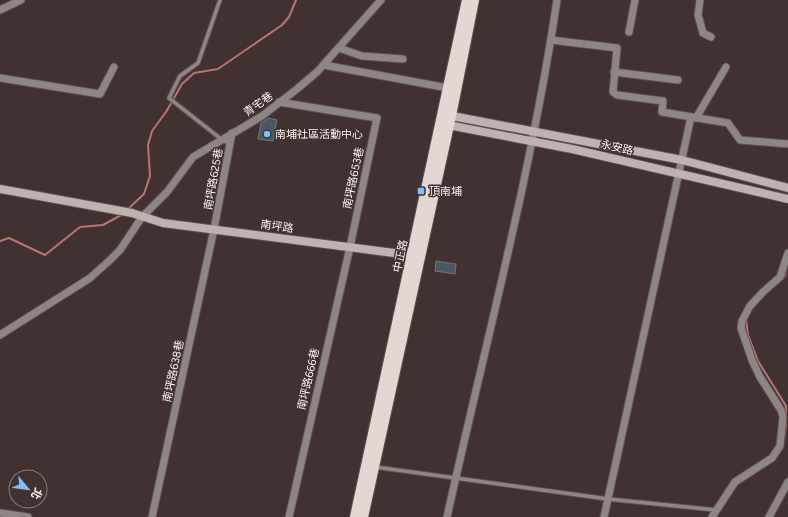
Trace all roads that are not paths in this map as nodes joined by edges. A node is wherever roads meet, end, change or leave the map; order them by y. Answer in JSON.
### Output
{"nodes":[{"id":1,"x":21,"y":0,"type":"edge"},
{"id":2,"x":220,"y":0,"type":"edge"},
{"id":3,"x":381,"y":0,"type":"edge"},
{"id":4,"x":467,"y":0,"type":"edge"},
{"id":5,"x":474,"y":0,"type":"edge"},
{"id":6,"x":557,"y":0,"type":"edge"},
{"id":7,"x":635,"y":0,"type":"edge"},
{"id":8,"x":700,"y":0,"type":"edge"},
{"id":9,"x":0,"y":10,"type":"edge"},
{"id":10,"x":629,"y":32,"type":"dead end"},
{"id":11,"x":712,"y":37,"type":"dead end"},
{"id":12,"x":551,"y":40,"type":"junction"},
{"id":13,"x":339,"y":48,"type":"junction"},
{"id":14,"x":404,"y":59,"type":"dead end"},
{"id":15,"x":324,"y":65,"type":"junction"},
{"id":16,"x":114,"y":66,"type":"dead end"},
{"id":17,"x":726,"y":67,"type":"dead end"},
{"id":18,"x":614,"y":72,"type":"junction"},
{"id":19,"x":0,"y":78,"type":"edge"},
{"id":20,"x":678,"y":80,"type":"dead end"},
{"id":21,"x":448,"y":88,"type":"junction"},
{"id":22,"x":279,"y":102,"type":"junction"},
{"id":23,"x":693,"y":118,"type":"junction"},
{"id":24,"x":446,"y":119,"type":"junction"},
{"id":25,"x":534,"y":131,"type":"junction"},
{"id":26,"x":232,"y":133,"type":"junction"},
{"id":27,"x":221,"y":139,"type":"junction"},
{"id":28,"x":532,"y":140,"type":"junction"},
{"id":29,"x":230,"y":144,"type":"junction"},
{"id":30,"x":788,"y":144,"type":"edge"},
{"id":31,"x":682,"y":160,"type":"junction"},
{"id":32,"x":679,"y":173,"type":"junction"},
{"id":33,"x":788,"y":188,"type":"edge"},
{"id":34,"x":0,"y":190,"type":"edge"},
{"id":35,"x":788,"y":199,"type":"edge"},
{"id":36,"x":142,"y":217,"type":"junction"},
{"id":37,"x":214,"y":229,"type":"junction"},
{"id":38,"x":350,"y":247,"type":"junction"},
{"id":39,"x":788,"y":252,"type":"edge"},
{"id":40,"x":416,"y":256,"type":"junction"},
{"id":41,"x":0,"y":335,"type":"edge"},
{"id":42,"x":370,"y":466,"type":"junction"},
{"id":43,"x":456,"y":478,"type":"junction"},
{"id":44,"x":788,"y":482,"type":"edge"},
{"id":45,"x":608,"y":499,"type":"junction"},
{"id":46,"x":717,"y":510,"type":"junction"},
{"id":47,"x":0,"y":513,"type":"edge"},
{"id":48,"x":28,"y":517,"type":"edge"},
{"id":49,"x":152,"y":517,"type":"edge"},
{"id":50,"x":289,"y":517,"type":"edge"},
{"id":51,"x":355,"y":517,"type":"edge"},
{"id":52,"x":363,"y":517,"type":"edge"},
{"id":53,"x":447,"y":517,"type":"edge"},
{"id":54,"x":604,"y":517,"type":"edge"},
{"id":55,"x":712,"y":517,"type":"edge"},
{"id":56,"x":769,"y":517,"type":"edge"}],
"edges":[{"from":1,"to":9,"type":"street"},
{"from":2,"to":27,"type":"lane"},
{"from":3,"to":13,"type":"street","name":"青宅巷"},
{"from":4,"to":21,"type":"main road","name":"中正路"},
{"from":5,"to":24,"type":"main road","name":"中正路"},
{"from":6,"to":12,"type":"street"},
{"from":7,"to":10,"type":"street"},
{"from":8,"to":11,"type":"street"},
{"from":12,"to":18,"type":"street"},
{"from":12,"to":25,"type":"street"},
{"from":13,"to":14,"type":"street"},
{"from":13,"to":15,"type":"street","name":"青宅巷"},
{"from":15,"to":21,"type":"street"},
{"from":15,"to":22,"type":"street","name":"青宅巷"},
{"from":16,"to":19,"type":"street"},
{"from":17,"to":23,"type":"street"},
{"from":18,"to":20,"type":"street"},
{"from":18,"to":23,"type":"street"},
{"from":21,"to":24,"type":"main road","name":"中正路"},
{"from":22,"to":26,"type":"street","name":"青宅巷"},
{"from":22,"to":38,"type":"street","name":"南坪路653巷"},
{"from":23,"to":30,"type":"street"},
{"from":23,"to":31,"type":"street"},
{"from":24,"to":25,"type":"street","name":"永安路"},
{"from":24,"to":28,"type":"street","name":"永安路"},
{"from":24,"to":40,"type":"main road","name":"中正路"},
{"from":25,"to":28,"type":"street"},
{"from":25,"to":31,"type":"street","name":"永安路"},
{"from":26,"to":27,"type":"street","name":"青宅巷"},
{"from":26,"to":29,"type":"street","name":"南坪路625巷"},
{"from":27,"to":29,"type":"lane"},
{"from":27,"to":36,"type":"street","name":"青宅巷"},
{"from":28,"to":32,"type":"street","name":"永安路"},
{"from":28,"to":43,"type":"street"},
{"from":29,"to":37,"type":"street","name":"南坪路625巷"},
{"from":31,"to":32,"type":"street"},
{"from":31,"to":33,"type":"street","name":"永安路"},
{"from":32,"to":35,"type":"street","name":"永安路"},
{"from":32,"to":45,"type":"street"},
{"from":34,"to":36,"type":"street","name":"南坪路"},
{"from":36,"to":37,"type":"street","name":"南坪路"},
{"from":36,"to":41,"type":"street","name":"青宅巷"},
{"from":37,"to":38,"type":"street","name":"南坪路"},
{"from":37,"to":49,"type":"street","name":"南坪路638巷"},
{"from":38,"to":40,"type":"street","name":"南坪路"},
{"from":38,"to":50,"type":"street","name":"南坪路666巷"},
{"from":39,"to":46,"type":"street"},
{"from":40,"to":42,"type":"main road","name":"中正路"},
{"from":42,"to":43,"type":"lane"},
{"from":42,"to":51,"type":"main road","name":"中正路"},
{"from":42,"to":52,"type":"main road","name":"中正路"},
{"from":43,"to":45,"type":"lane"},
{"from":43,"to":53,"type":"street"},
{"from":44,"to":56,"type":"street"},
{"from":45,"to":46,"type":"lane"},
{"from":45,"to":54,"type":"street"},
{"from":46,"to":55,"type":"street"},
{"from":47,"to":48,"type":"street"}]}
